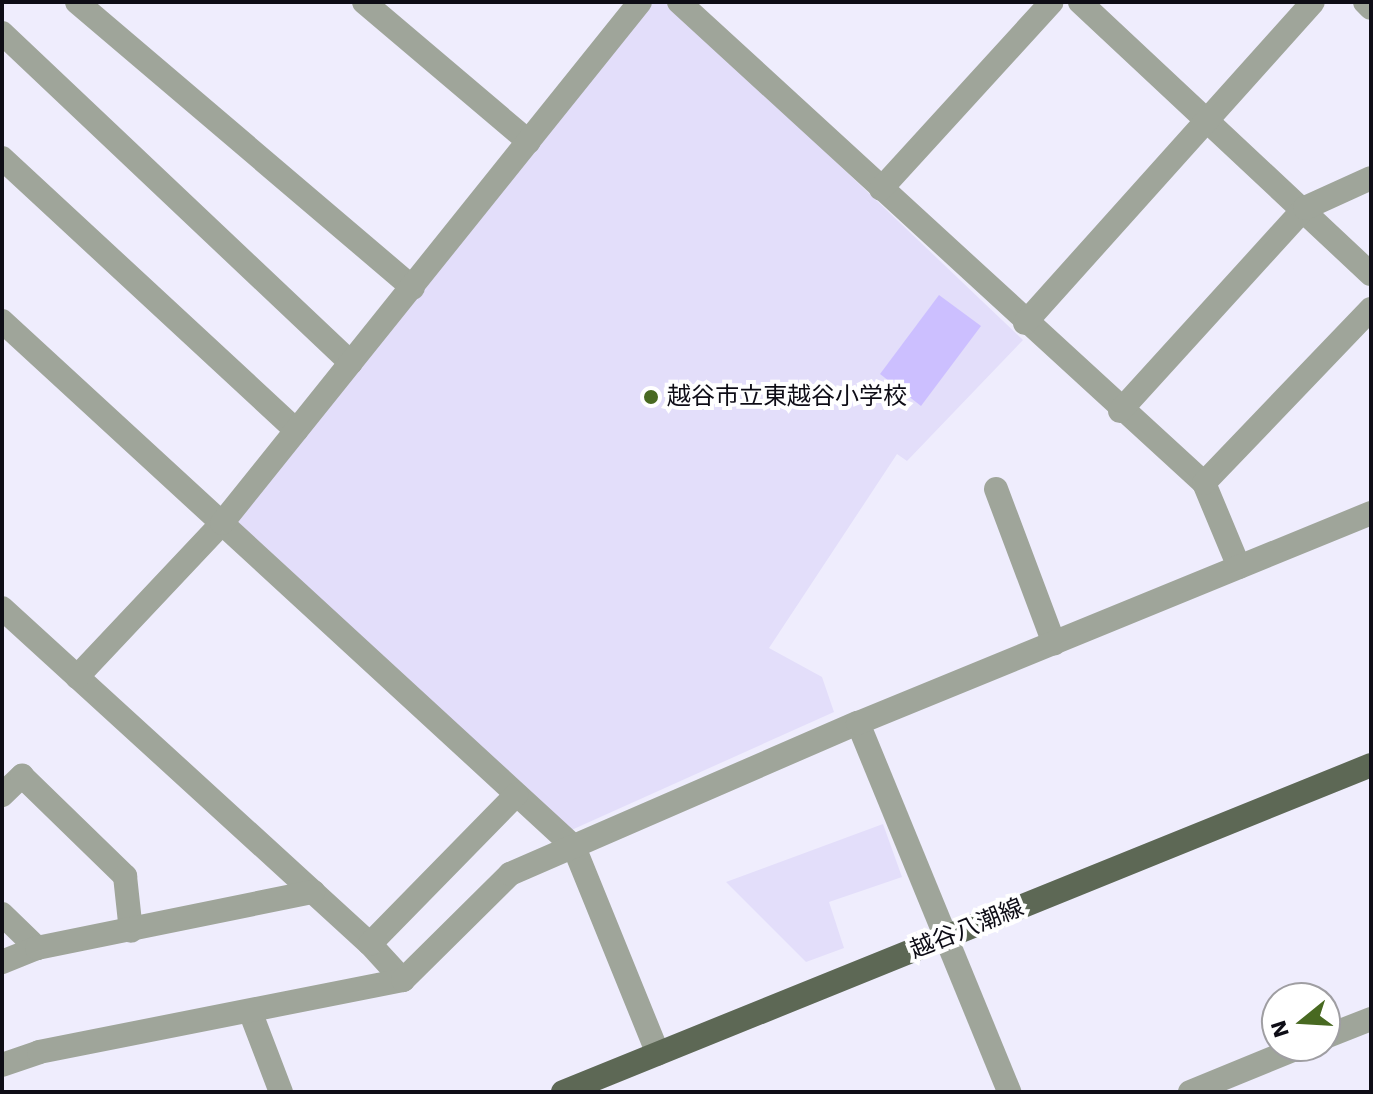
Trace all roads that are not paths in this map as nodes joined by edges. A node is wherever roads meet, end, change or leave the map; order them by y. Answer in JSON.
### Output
{"nodes":[{"id":1,"x":77,"y":2,"type":"edge"},
{"id":2,"x":364,"y":2,"type":"edge"},
{"id":3,"x":640,"y":2,"type":"edge"},
{"id":4,"x":679,"y":2,"type":"edge"},
{"id":5,"x":1052,"y":2,"type":"edge"},
{"id":6,"x":1080,"y":2,"type":"edge"},
{"id":7,"x":1313,"y":2,"type":"edge"},
{"id":8,"x":1365,"y":2,"type":"edge"},
{"id":9,"x":1371,"y":8,"type":"edge"},
{"id":10,"x":2,"y":33,"type":"edge"},
{"id":11,"x":1207,"y":120,"type":"junction"},
{"id":12,"x":529,"y":142,"type":"junction"},
{"id":13,"x":2,"y":158,"type":"edge"},
{"id":14,"x":1371,"y":178,"type":"edge"},
{"id":15,"x":881,"y":189,"type":"junction"},
{"id":16,"x":1305,"y":208,"type":"junction"},
{"id":17,"x":1371,"y":274,"type":"edge"},
{"id":18,"x":413,"y":288,"type":"junction"},
{"id":19,"x":1371,"y":309,"type":"edge"},
{"id":20,"x":1025,"y":323,"type":"junction"},
{"id":21,"x":4,"y":327,"type":"edge"},
{"id":22,"x":351,"y":363,"type":"junction"},
{"id":23,"x":1120,"y":411,"type":"junction"},
{"id":24,"x":296,"y":430,"type":"junction"},
{"id":25,"x":1204,"y":483,"type":"junction"},
{"id":26,"x":996,"y":489,"type":"dead end"},
{"id":27,"x":1371,"y":513,"type":"edge"},
{"id":28,"x":222,"y":523,"type":"junction"},
{"id":29,"x":1239,"y":567,"type":"junction"},
{"id":30,"x":2,"y":608,"type":"edge"},
{"id":31,"x":1054,"y":643,"type":"junction"},
{"id":32,"x":77,"y":677,"type":"junction"},
{"id":33,"x":858,"y":723,"type":"junction"},
{"id":34,"x":1371,"y":765,"type":"edge"},
{"id":35,"x":2,"y":795,"type":"edge"},
{"id":36,"x":516,"y":795,"type":"junction"},
{"id":37,"x":574,"y":847,"type":"junction"},
{"id":38,"x":313,"y":892,"type":"junction"},
{"id":39,"x":2,"y":914,"type":"edge"},
{"id":40,"x":131,"y":931,"type":"junction"},
{"id":41,"x":946,"y":937,"type":"junction"},
{"id":42,"x":370,"y":944,"type":"junction"},
{"id":43,"x":37,"y":948,"type":"junction"},
{"id":44,"x":2,"y":962,"type":"edge"},
{"id":45,"x":403,"y":980,"type":"junction"},
{"id":46,"x":250,"y":1011,"type":"junction"},
{"id":47,"x":1371,"y":1019,"type":"edge"},
{"id":48,"x":1341,"y":1031,"type":"edge"},
{"id":49,"x":658,"y":1054,"type":"junction"},
{"id":50,"x":1264,"y":1062,"type":"edge"},
{"id":51,"x":2,"y":1065,"type":"edge"},
{"id":52,"x":281,"y":1092,"type":"edge"},
{"id":53,"x":563,"y":1092,"type":"edge"},
{"id":54,"x":1009,"y":1092,"type":"edge"},
{"id":55,"x":1190,"y":1092,"type":"edge"}],
"edges":[{"from":1,"to":18,"type":"street"},
{"from":2,"to":12,"type":"street"},
{"from":3,"to":12,"type":"street"},
{"from":4,"to":15,"type":"street"},
{"from":5,"to":15,"type":"street"},
{"from":6,"to":11,"type":"street"},
{"from":7,"to":11,"type":"street"},
{"from":8,"to":9,"type":"street"},
{"from":10,"to":22,"type":"street"},
{"from":11,"to":16,"type":"street"},
{"from":11,"to":20,"type":"street"},
{"from":12,"to":18,"type":"street"},
{"from":13,"to":24,"type":"street"},
{"from":14,"to":16,"type":"street"},
{"from":15,"to":20,"type":"street"},
{"from":16,"to":17,"type":"street"},
{"from":16,"to":23,"type":"street"},
{"from":18,"to":22,"type":"street"},
{"from":19,"to":25,"type":"street"},
{"from":20,"to":23,"type":"street"},
{"from":21,"to":28,"type":"street"},
{"from":22,"to":24,"type":"street"},
{"from":23,"to":25,"type":"street"},
{"from":24,"to":28,"type":"street"},
{"from":25,"to":29,"type":"street"},
{"from":26,"to":31,"type":"street"},
{"from":27,"to":29,"type":"street"},
{"from":28,"to":32,"type":"street"},
{"from":28,"to":36,"type":"street"},
{"from":29,"to":31,"type":"street"},
{"from":30,"to":32,"type":"street"},
{"from":31,"to":33,"type":"street"},
{"from":32,"to":38,"type":"street"},
{"from":33,"to":37,"type":"street"},
{"from":33,"to":41,"type":"street"},
{"from":34,"to":41,"type":"main road","name":"越谷八潮線"},
{"from":35,"to":40,"type":"street"},
{"from":36,"to":37,"type":"street"},
{"from":36,"to":42,"type":"street"},
{"from":37,"to":45,"type":"street"},
{"from":37,"to":49,"type":"street"},
{"from":38,"to":40,"type":"street"},
{"from":38,"to":42,"type":"street"},
{"from":39,"to":43,"type":"street"},
{"from":40,"to":43,"type":"street"},
{"from":41,"to":49,"type":"main road","name":"越谷八潮線"},
{"from":41,"to":54,"type":"street"},
{"from":42,"to":45,"type":"street"},
{"from":43,"to":44,"type":"street"},
{"from":45,"to":46,"type":"street"},
{"from":46,"to":51,"type":"street"},
{"from":46,"to":52,"type":"street"},
{"from":47,"to":48,"type":"street"},
{"from":49,"to":53,"type":"main road","name":"越谷八潮線"},
{"from":50,"to":55,"type":"street"}]}
